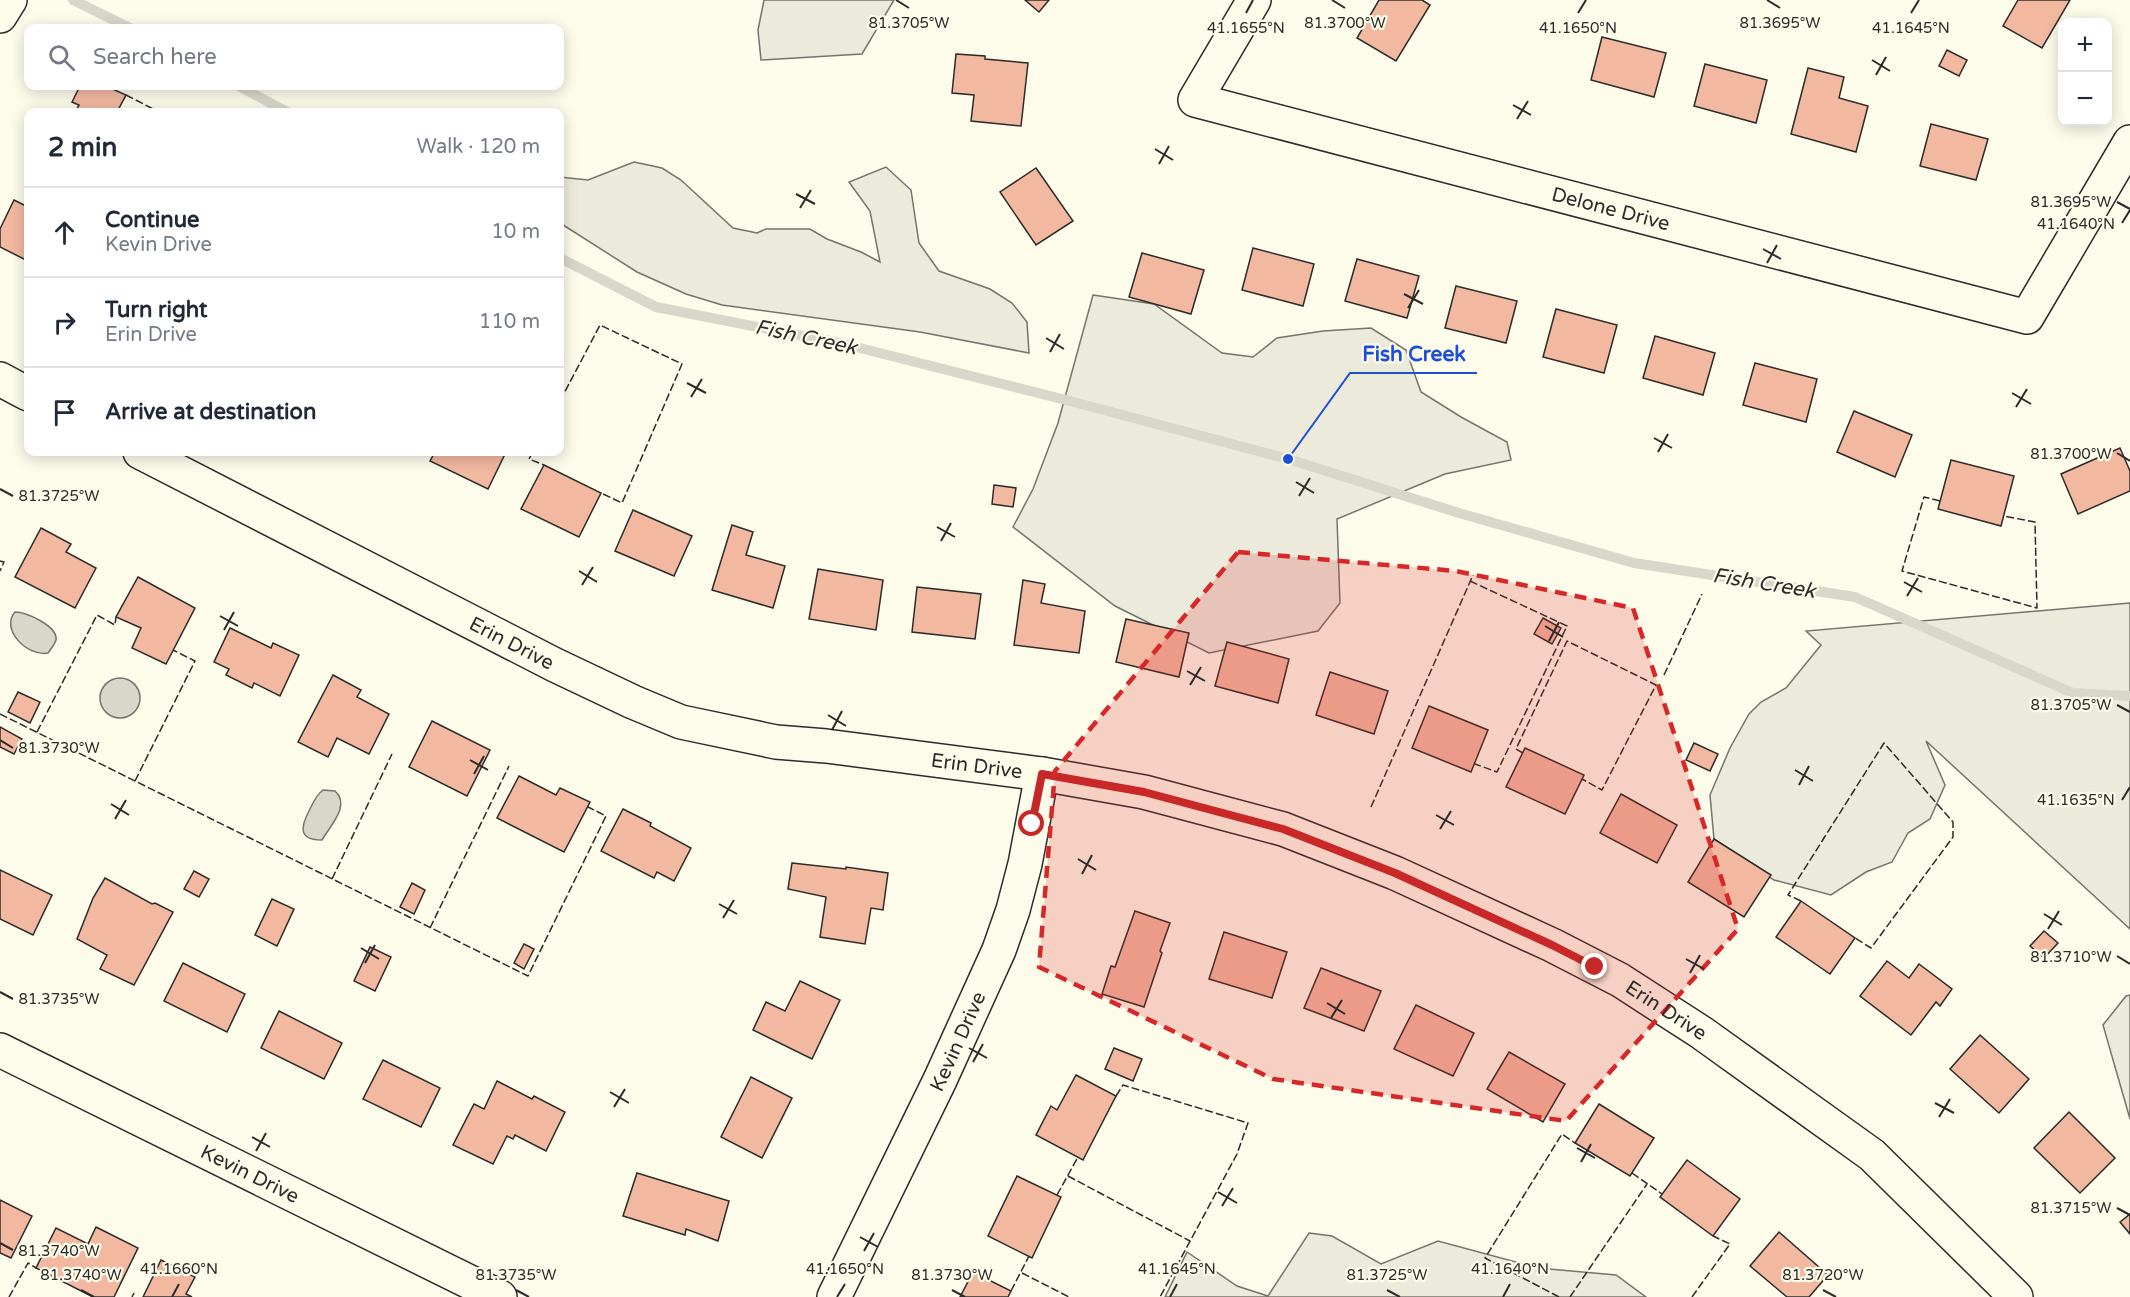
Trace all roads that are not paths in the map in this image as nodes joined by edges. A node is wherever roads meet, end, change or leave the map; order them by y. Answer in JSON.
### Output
{"nodes":[{"id":1,"x":1254,"y":0,"type":"edge"},
{"id":2,"x":2130,"y":142,"type":"edge"},
{"id":3,"x":0,"y":380,"type":"edge"},
{"id":4,"x":24,"y":392,"type":"edge"},
{"id":5,"x":148,"y":456,"type":"edge"},
{"id":6,"x":1042,"y":774,"type":"junction"},
{"id":7,"x":0,"y":1050,"type":"edge"},
{"id":8,"x":500,"y":1297,"type":"edge"},
{"id":9,"x":834,"y":1297,"type":"edge"},
{"id":10,"x":2016,"y":1297,"type":"edge"}],
"edges":[{"from":1,"to":2,"type":"street","name":"Delone Drive"},
{"from":3,"to":4,"type":"street"},
{"from":5,"to":6,"type":"street","name":"Erin Drive"},
{"from":6,"to":9,"type":"street","name":"Kevin Drive"},
{"from":6,"to":10,"type":"street","name":"Erin Drive"},
{"from":7,"to":8,"type":"street","name":"Kevin Drive"}]}
